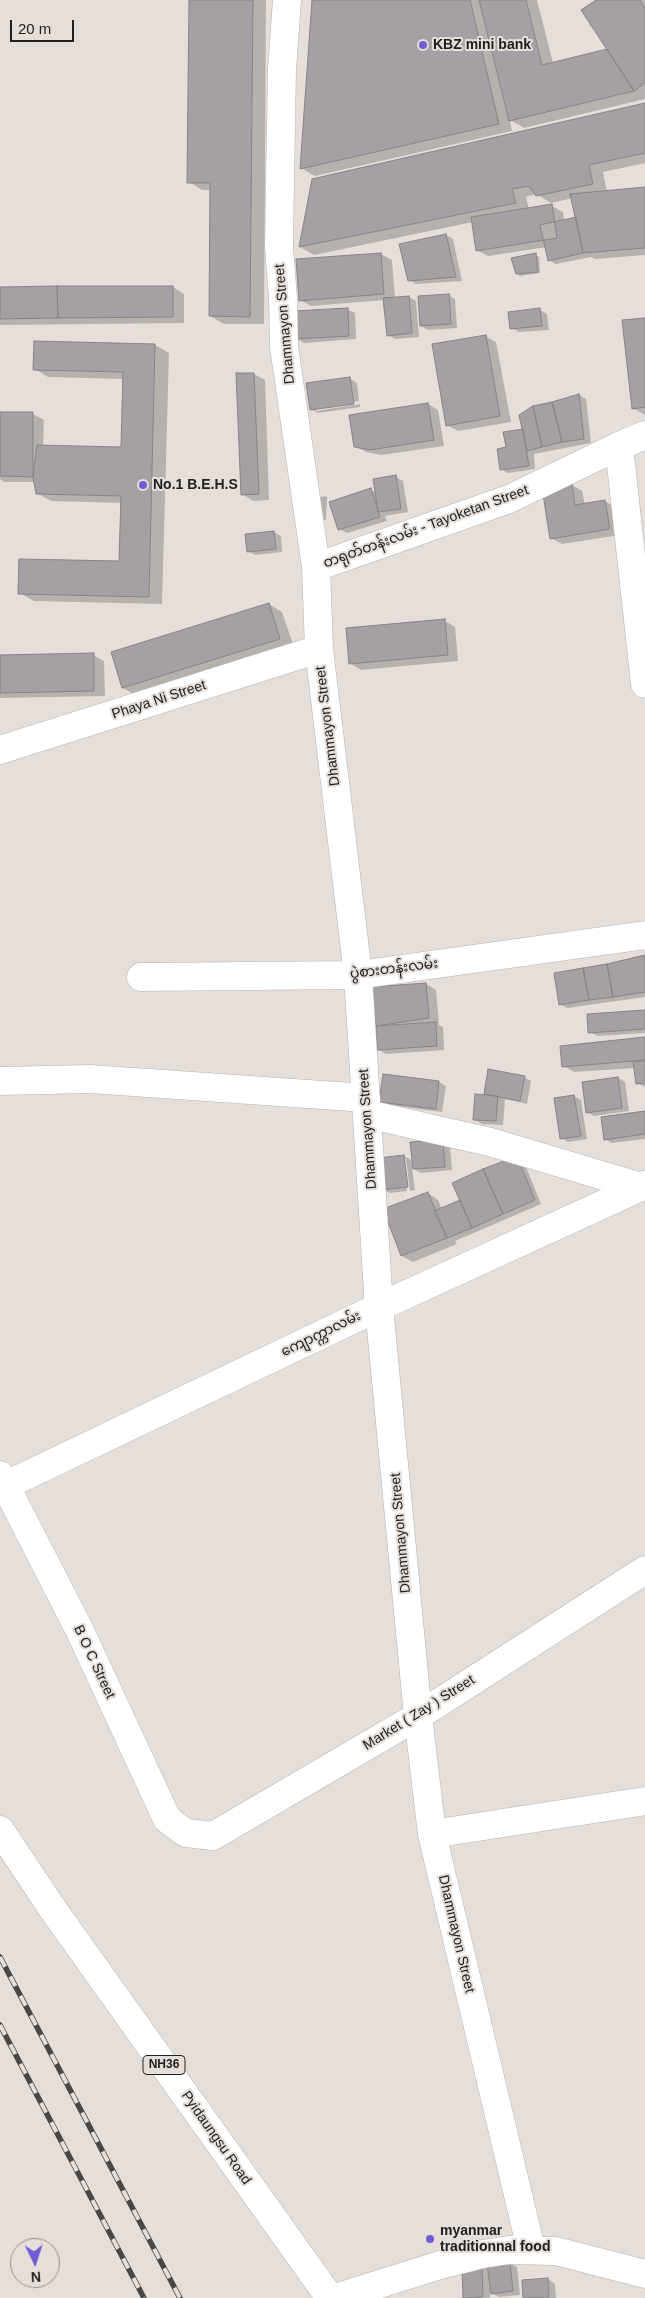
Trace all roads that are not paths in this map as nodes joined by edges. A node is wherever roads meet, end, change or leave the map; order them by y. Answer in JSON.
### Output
{"nodes":[{"id":1,"x":287,"y":0,"type":"edge"},
{"id":2,"x":645,"y":435,"type":"edge"},
{"id":3,"x":618,"y":446,"type":"junction"},
{"id":4,"x":316,"y":567,"type":"junction"},
{"id":5,"x":319,"y":649,"type":"junction"},
{"id":6,"x":645,"y":684,"type":"edge"},
{"id":7,"x":0,"y":750,"type":"edge"},
{"id":8,"x":645,"y":935,"type":"edge"},
{"id":9,"x":358,"y":975,"type":"junction"},
{"id":10,"x":141,"y":977,"type":"dead end"},
{"id":11,"x":0,"y":1081,"type":"edge"},
{"id":12,"x":367,"y":1106,"type":"junction"},
{"id":13,"x":643,"y":1186,"type":"edge"},
{"id":14,"x":379,"y":1307,"type":"junction"},
{"id":15,"x":2,"y":1483,"type":"edge"},
{"id":16,"x":645,"y":1570,"type":"edge"},
{"id":17,"x":418,"y":1716,"type":"junction"},
{"id":18,"x":645,"y":1801,"type":"edge"},
{"id":19,"x":0,"y":1830,"type":"edge"},
{"id":20,"x":186,"y":1833,"type":"joint"},
{"id":21,"x":432,"y":1834,"type":"junction"},
{"id":22,"x":531,"y":2249,"type":"junction"},
{"id":23,"x":645,"y":2274,"type":"edge"},
{"id":24,"x":330,"y":2298,"type":"edge"},
{"id":25,"x":335,"y":2298,"type":"edge"}],
"edges":[{"from":1,"to":4,"type":"main road","name":"Dhammayon Street"},
{"from":2,"to":3,"type":"main road","name":"တရုတ်တန်းလမ်း - Tayoketan Street"},
{"from":3,"to":4,"type":"main road","name":"တရုတ်တန်းလမ်း - Tayoketan Street"},
{"from":3,"to":6,"type":"main road"},
{"from":4,"to":5,"type":"main road","name":"Dhammayon Street"},
{"from":5,"to":7,"type":"main road","name":"Phaya Ni Street"},
{"from":5,"to":9,"type":"main road","name":"Dhammayon Street"},
{"from":8,"to":9,"type":"main road","name":"ပွဲစားတန်းလမ်း"},
{"from":9,"to":10,"type":"main road","name":"ပွဲစားတန်းလမ်း"},
{"from":9,"to":12,"type":"main road","name":"Dhammayon Street"},
{"from":11,"to":12,"type":"main road"},
{"from":12,"to":13,"type":"main road"},
{"from":12,"to":14,"type":"main road","name":"Dhammayon Street"},
{"from":13,"to":14,"type":"main road","name":"ကျောက္ကာလမ်း"},
{"from":14,"to":15,"type":"main road","name":"ကျောက္ကာလမ်း"},
{"from":14,"to":17,"type":"main road","name":"Dhammayon Street"},
{"from":15,"to":20,"type":"main road","name":"B O C Street"},
{"from":16,"to":17,"type":"main road","name":"Market ( Zay ) Street"},
{"from":17,"to":20,"type":"main road","name":"Market ( Zay ) Street"},
{"from":17,"to":21,"type":"main road","name":"Dhammayon Street"},
{"from":18,"to":21,"type":"main road"},
{"from":19,"to":24,"type":"main road","name":"Pyidaungsu Road","number":"NH36"},
{"from":21,"to":22,"type":"main road","name":"Dhammayon Street"},
{"from":22,"to":23,"type":"main road"},
{"from":22,"to":25,"type":"main road"}]}
